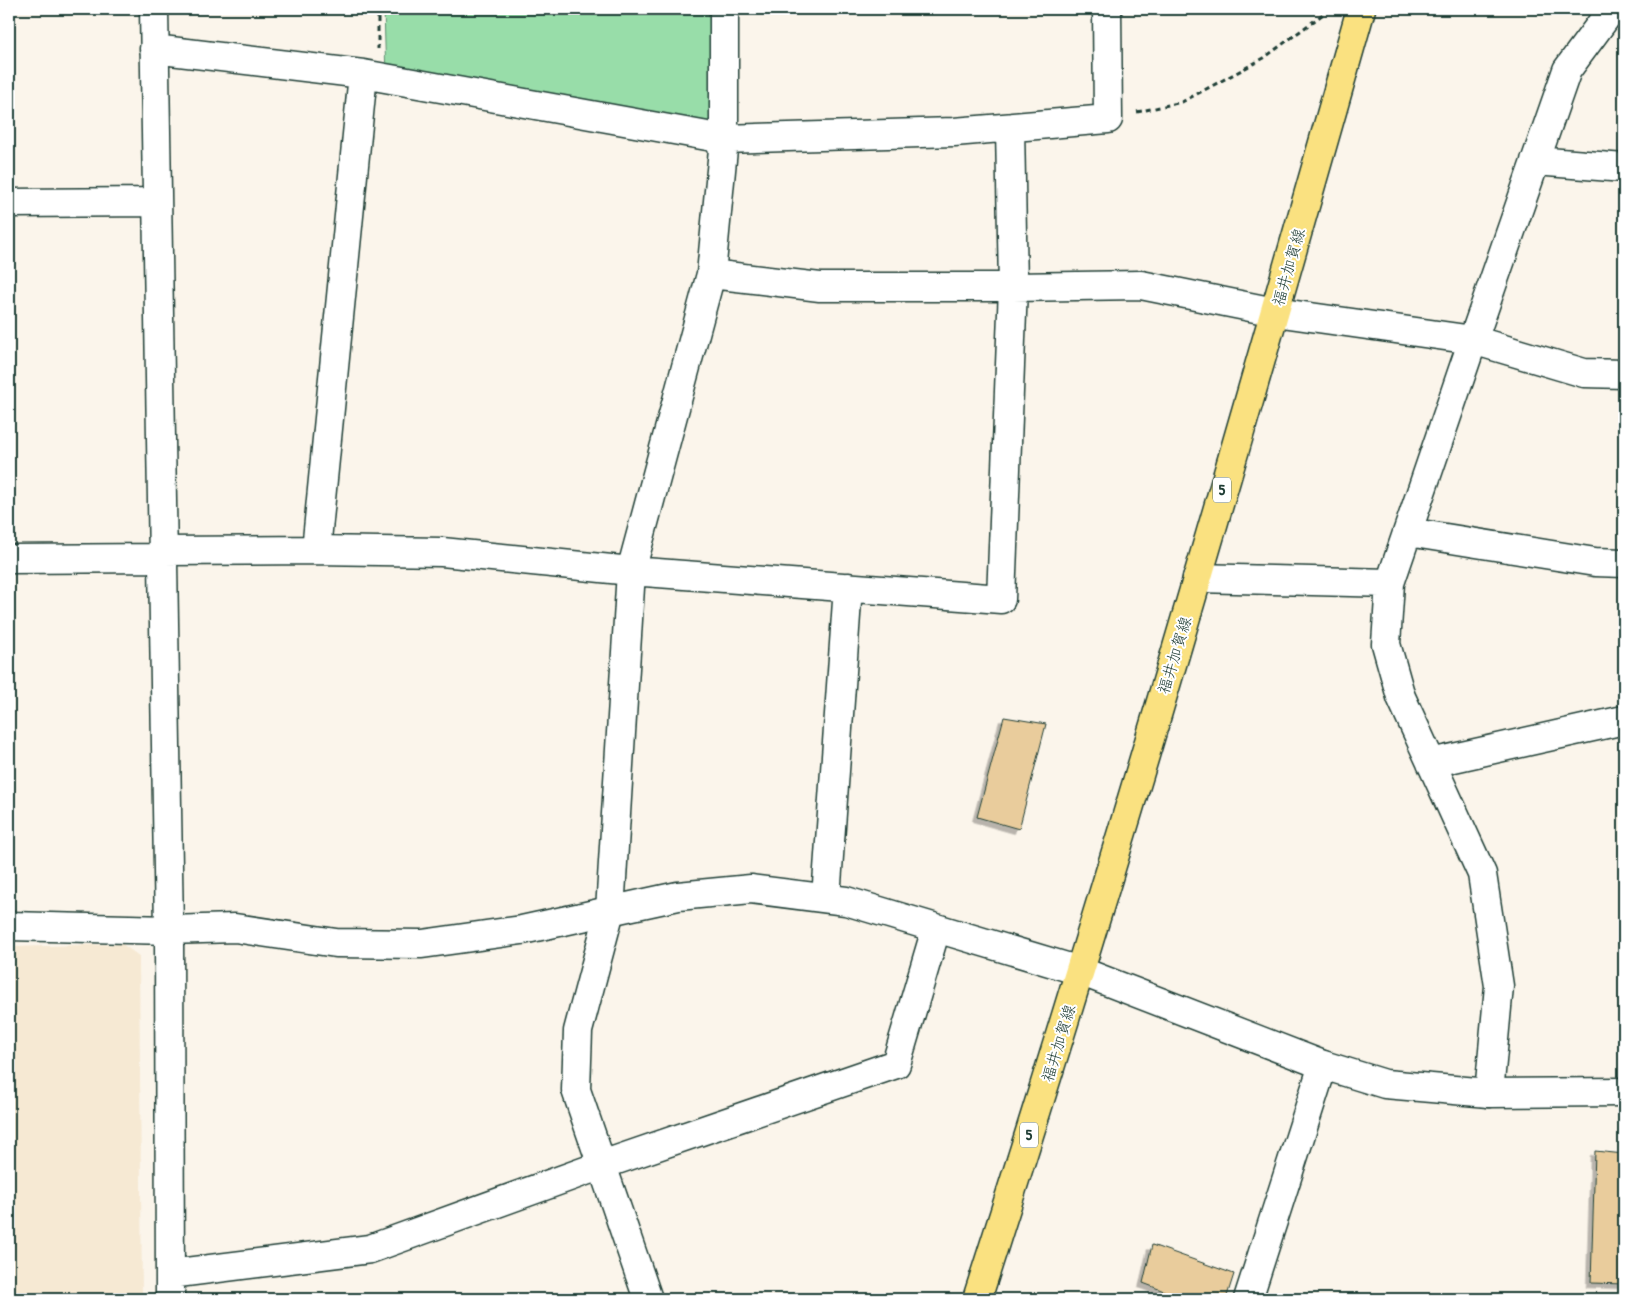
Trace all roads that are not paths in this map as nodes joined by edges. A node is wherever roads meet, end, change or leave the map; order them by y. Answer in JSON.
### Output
{"nodes":[{"id":1,"x":154,"y":9,"type":"edge"},
{"id":2,"x":724,"y":9,"type":"edge"},
{"id":3,"x":1107,"y":9,"type":"edge"},
{"id":4,"x":1361,"y":9,"type":"edge"},
{"id":5,"x":1612,"y":9,"type":"edge"},
{"id":6,"x":154,"y":49,"type":"junction"},
{"id":7,"x":371,"y":76,"type":"junction"},
{"id":8,"x":1010,"y":128,"type":"junction"},
{"id":9,"x":724,"y":139,"type":"junction"},
{"id":10,"x":1535,"y":161,"type":"junction"},
{"id":11,"x":1624,"y":168,"type":"edge"},
{"id":12,"x":157,"y":202,"type":"junction"},
{"id":13,"x":9,"y":203,"type":"edge"},
{"id":14,"x":712,"y":274,"type":"junction"},
{"id":15,"x":1012,"y":287,"type":"junction"},
{"id":16,"x":1275,"y":312,"type":"junction"},
{"id":17,"x":1473,"y":340,"type":"junction"},
{"id":18,"x":1624,"y":374,"type":"edge"},
{"id":19,"x":1408,"y":532,"type":"junction"},
{"id":20,"x":316,"y":550,"type":"junction"},
{"id":21,"x":162,"y":554,"type":"junction"},
{"id":22,"x":9,"y":559,"type":"edge"},
{"id":23,"x":1624,"y":563,"type":"edge"},
{"id":24,"x":631,"y":571,"type":"junction"},
{"id":25,"x":1197,"y":578,"type":"junction"},
{"id":26,"x":1390,"y":583,"type":"junction"},
{"id":27,"x":848,"y":587,"type":"junction"},
{"id":28,"x":1624,"y":720,"type":"edge"},
{"id":29,"x":1431,"y":763,"type":"junction"},
{"id":30,"x":826,"y":898,"type":"junction"},
{"id":31,"x":610,"y":911,"type":"junction"},
{"id":32,"x":9,"y":926,"type":"edge"},
{"id":33,"x":936,"y":929,"type":"junction"},
{"id":34,"x":168,"y":930,"type":"junction"},
{"id":35,"x":1080,"y":971,"type":"junction"},
{"id":36,"x":1323,"y":1065,"type":"junction"},
{"id":37,"x":1624,"y":1092,"type":"edge"},
{"id":38,"x":1489,"y":1093,"type":"junction"},
{"id":39,"x":602,"y":1165,"type":"junction"},
{"id":40,"x":170,"y":1287,"type":"edge"},
{"id":41,"x":648,"y":1299,"type":"edge"},
{"id":42,"x":977,"y":1299,"type":"edge"},
{"id":43,"x":1248,"y":1299,"type":"edge"}],
"edges":[{"from":1,"to":6,"type":"street"},
{"from":2,"to":9,"type":"street"},
{"from":3,"to":8,"type":"street"},
{"from":4,"to":16,"type":"main road","name":"福井加賀線","number":"5"},
{"from":5,"to":10,"type":"street"},
{"from":6,"to":7,"type":"street"},
{"from":6,"to":12,"type":"street"},
{"from":7,"to":9,"type":"street"},
{"from":7,"to":20,"type":"street"},
{"from":8,"to":9,"type":"street"},
{"from":8,"to":15,"type":"street"},
{"from":9,"to":14,"type":"street"},
{"from":10,"to":11,"type":"street"},
{"from":10,"to":17,"type":"street"},
{"from":12,"to":13,"type":"street"},
{"from":12,"to":21,"type":"street"},
{"from":14,"to":15,"type":"street"},
{"from":14,"to":24,"type":"street"},
{"from":15,"to":16,"type":"street"},
{"from":15,"to":27,"type":"street"},
{"from":16,"to":17,"type":"street"},
{"from":16,"to":25,"type":"main road","name":"福井加賀線","number":"5"},
{"from":17,"to":18,"type":"street"},
{"from":17,"to":19,"type":"street"},
{"from":19,"to":23,"type":"street"},
{"from":19,"to":26,"type":"street"},
{"from":20,"to":21,"type":"street"},
{"from":20,"to":24,"type":"street"},
{"from":21,"to":22,"type":"street"},
{"from":21,"to":34,"type":"street"},
{"from":24,"to":27,"type":"street"},
{"from":24,"to":31,"type":"street"},
{"from":25,"to":26,"type":"street"},
{"from":25,"to":35,"type":"main road","name":"福井加賀線","number":"5"},
{"from":26,"to":29,"type":"street"},
{"from":27,"to":30,"type":"street"},
{"from":28,"to":29,"type":"street"},
{"from":29,"to":38,"type":"street"},
{"from":30,"to":31,"type":"street"},
{"from":30,"to":33,"type":"street"},
{"from":31,"to":34,"type":"street"},
{"from":31,"to":39,"type":"street"},
{"from":32,"to":34,"type":"street"},
{"from":33,"to":35,"type":"street"},
{"from":33,"to":39,"type":"street"},
{"from":34,"to":40,"type":"street"},
{"from":35,"to":36,"type":"street"},
{"from":35,"to":42,"type":"main road","name":"福井加賀線","number":"5"},
{"from":36,"to":38,"type":"street"},
{"from":36,"to":43,"type":"street"},
{"from":37,"to":38,"type":"street"},
{"from":39,"to":40,"type":"street"},
{"from":39,"to":41,"type":"street"}]}
